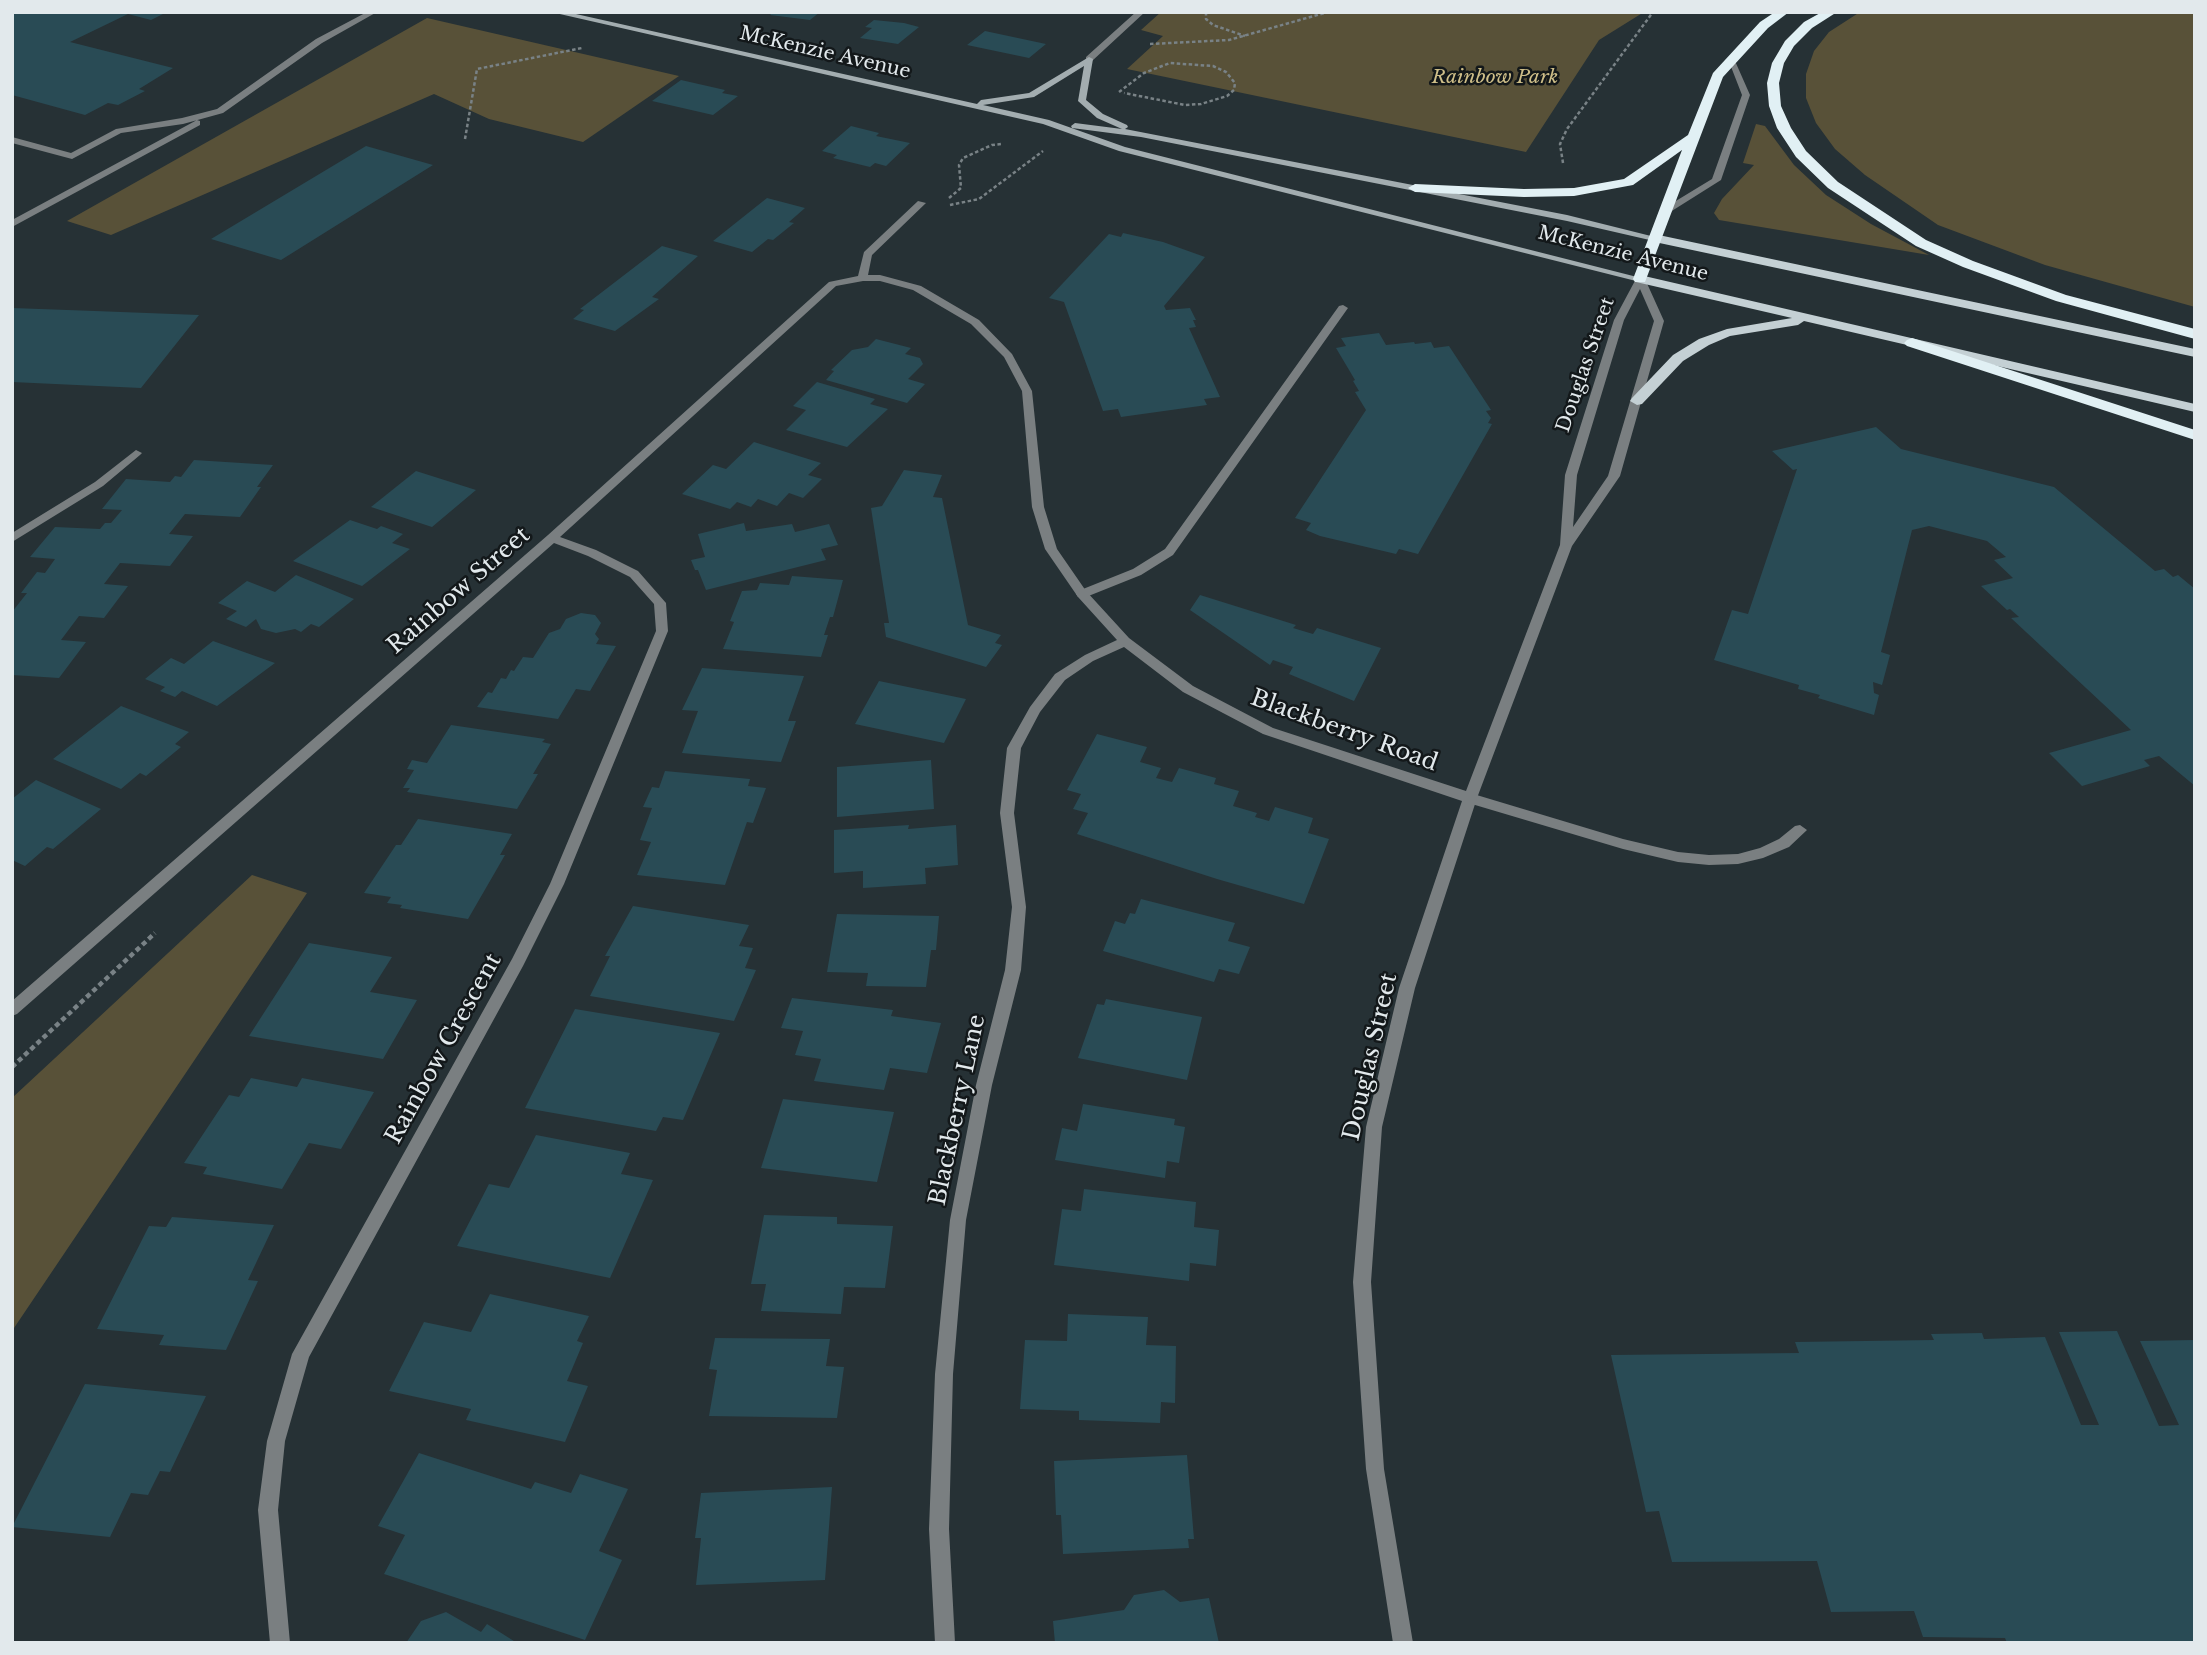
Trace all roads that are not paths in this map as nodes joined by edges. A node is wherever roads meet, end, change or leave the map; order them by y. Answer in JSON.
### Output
{"nodes":[{"id":1,"x":373,"y":12,"type":"edge"},
{"id":2,"x":555,"y":12,"type":"edge"},
{"id":3,"x":1141,"y":12,"type":"edge"},
{"id":4,"x":1783,"y":12,"type":"edge"},
{"id":5,"x":1831,"y":12,"type":"edge"},
{"id":6,"x":1089,"y":59,"type":"junction"},
{"id":7,"x":1731,"y":61,"type":"junction"},
{"id":8,"x":962,"y":103,"type":"junction"},
{"id":9,"x":220,"y":111,"type":"junction"},
{"id":10,"x":1046,"y":122,"type":"junction"},
{"id":11,"x":1141,"y":134,"type":"junction"},
{"id":12,"x":1691,"y":138,"type":"junction"},
{"id":13,"x":12,"y":140,"type":"edge"},
{"id":14,"x":1415,"y":188,"type":"junction"},
{"id":15,"x":921,"y":203,"type":"dead end"},
{"id":16,"x":1664,"y":212,"type":"junction"},
{"id":17,"x":12,"y":224,"type":"edge"},
{"id":18,"x":1654,"y":238,"type":"junction"},
{"id":19,"x":863,"y":278,"type":"junction"},
{"id":20,"x":1640,"y":279,"type":"junction"},
{"id":21,"x":1343,"y":308,"type":"dead end"},
{"id":22,"x":1812,"y":319,"type":"junction"},
{"id":23,"x":2195,"y":334,"type":"edge"},
{"id":24,"x":1912,"y":343,"type":"junction"},
{"id":25,"x":2195,"y":353,"type":"edge"},
{"id":26,"x":1637,"y":401,"type":"junction"},
{"id":27,"x":2195,"y":408,"type":"edge"},
{"id":28,"x":2195,"y":435,"type":"edge"},
{"id":29,"x":136,"y":453,"type":"dead end"},
{"id":30,"x":12,"y":538,"type":"edge"},
{"id":31,"x":552,"y":538,"type":"junction"},
{"id":32,"x":1566,"y":546,"type":"junction"},
{"id":33,"x":1082,"y":594,"type":"junction"},
{"id":34,"x":1125,"y":642,"type":"junction"},
{"id":35,"x":1470,"y":798,"type":"junction"},
{"id":36,"x":1800,"y":830,"type":"dead end"},
{"id":37,"x":12,"y":1010,"type":"edge"},
{"id":38,"x":280,"y":1643,"type":"edge"},
{"id":39,"x":945,"y":1643,"type":"edge"},
{"id":40,"x":1404,"y":1643,"type":"edge"}],
"edges":[{"from":1,"to":9,"type":"street"},
{"from":2,"to":8,"type":"main road","name":"McKenzie Avenue"},
{"from":3,"to":6,"type":"street"},
{"from":4,"to":7,"type":"highway"},
{"from":5,"to":23,"type":"highway"},
{"from":6,"to":8,"type":"main road"},
{"from":6,"to":11,"type":"main road"},
{"from":7,"to":12,"type":"highway"},
{"from":7,"to":16,"type":"street"},
{"from":8,"to":10,"type":"main road","name":"McKenzie Avenue"},
{"from":9,"to":13,"type":"street"},
{"from":9,"to":17,"type":"street"},
{"from":10,"to":11,"type":"main road","name":"McKenzie Avenue"},
{"from":10,"to":20,"type":"main road","name":"McKenzie Avenue"},
{"from":11,"to":14,"type":"main road","name":"McKenzie Avenue"},
{"from":12,"to":14,"type":"highway"},
{"from":12,"to":16,"type":"highway"},
{"from":14,"to":18,"type":"main road","name":"McKenzie Avenue"},
{"from":15,"to":19,"type":"street"},
{"from":16,"to":18,"type":"highway"},
{"from":18,"to":20,"type":"highway"},
{"from":18,"to":25,"type":"main road","name":"McKenzie Avenue"},
{"from":19,"to":31,"type":"street","name":"Rainbow Street"},
{"from":19,"to":33,"type":"street","name":"Blackberry Road"},
{"from":20,"to":22,"type":"main road","name":"McKenzie Avenue"},
{"from":20,"to":26,"type":"street","name":"Douglas Street"},
{"from":20,"to":32,"type":"street","name":"Douglas Street"},
{"from":21,"to":33,"type":"street"},
{"from":22,"to":24,"type":"main road","name":"McKenzie Avenue"},
{"from":22,"to":26,"type":"main road"},
{"from":24,"to":27,"type":"main road","name":"McKenzie Avenue"},
{"from":24,"to":28,"type":"highway"},
{"from":26,"to":32,"type":"street","name":"Douglas Street"},
{"from":29,"to":30,"type":"street"},
{"from":31,"to":37,"type":"street","name":"Rainbow Street"},
{"from":31,"to":38,"type":"street","name":"Rainbow Crescent"},
{"from":32,"to":35,"type":"street","name":"Douglas Street"},
{"from":33,"to":34,"type":"street","name":"Blackberry Road"},
{"from":34,"to":35,"type":"street","name":"Blackberry Road"},
{"from":34,"to":39,"type":"street","name":"Blackberry Lane"},
{"from":35,"to":36,"type":"street","name":"Blackberry Road"},
{"from":35,"to":40,"type":"street","name":"Douglas Street"}]}
